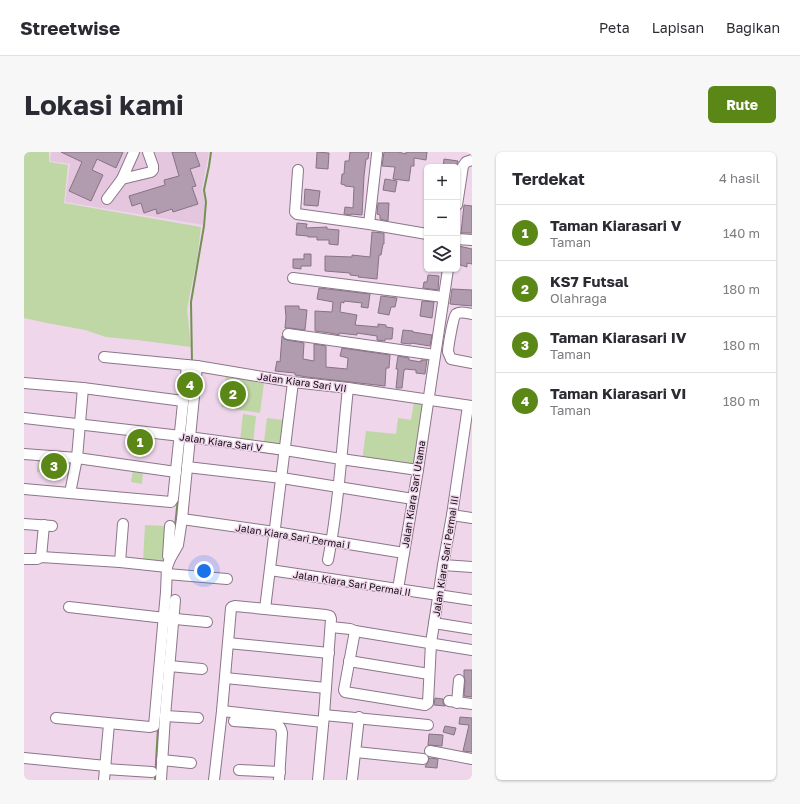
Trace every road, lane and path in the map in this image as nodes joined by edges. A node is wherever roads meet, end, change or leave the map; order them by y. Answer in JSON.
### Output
{"nodes":[{"id":1,"x":134,"y":152,"type":"edge"},
{"id":2,"x":148,"y":152,"type":"edge"},
{"id":3,"x":377,"y":154,"type":"dead end"},
{"id":4,"x":472,"y":160,"type":"edge"},
{"id":5,"x":298,"y":170,"type":"dead end"},
{"id":6,"x":122,"y":180,"type":"junction"},
{"id":7,"x":107,"y":199,"type":"dead end"},
{"id":8,"x":458,"y":200,"type":"edge"},
{"id":9,"x":369,"y":224,"type":"junction"},
{"id":10,"x":424,"y":233,"type":"edge"},
{"id":11,"x":460,"y":239,"type":"edge"},
{"id":12,"x":472,"y":240,"type":"edge"},
{"id":13,"x":448,"y":272,"type":"edge"},
{"id":14,"x":293,"y":278,"type":"dead end"},
{"id":15,"x":444,"y":297,"type":"junction"},
{"id":16,"x":472,"y":314,"type":"edge"},
{"id":17,"x":438,"y":333,"type":"junction"},
{"id":18,"x":288,"y":334,"type":"dead end"},
{"id":19,"x":451,"y":335,"type":"junction"},
{"id":20,"x":435,"y":354,"type":"junction"},
{"id":21,"x":104,"y":357,"type":"dead end"},
{"id":22,"x":472,"y":363,"type":"edge"},
{"id":23,"x":192,"y":365,"type":"junction"},
{"id":24,"x":293,"y":382,"type":"junction"},
{"id":25,"x":24,"y":383,"type":"edge"},
{"id":26,"x":83,"y":388,"type":"junction"},
{"id":27,"x":348,"y":388,"type":"junction"},
{"id":28,"x":428,"y":400,"type":"junction"},
{"id":29,"x":183,"y":401,"type":"junction"},
{"id":30,"x":470,"y":406,"type":"edge"},
{"id":31,"x":24,"y":418,"type":"edge"},
{"id":32,"x":80,"y":425,"type":"junction"},
{"id":33,"x":185,"y":437,"type":"junction"},
{"id":34,"x":285,"y":450,"type":"junction"},
{"id":35,"x":24,"y":454,"type":"edge"},
{"id":36,"x":77,"y":458,"type":"junction"},
{"id":37,"x":341,"y":459,"type":"junction"},
{"id":38,"x":187,"y":468,"type":"junction"},
{"id":39,"x":418,"y":470,"type":"junction"},
{"id":40,"x":176,"y":472,"type":"junction"},
{"id":41,"x":282,"y":478,"type":"junction"},
{"id":42,"x":339,"y":487,"type":"junction"},
{"id":43,"x":24,"y":489,"type":"edge"},
{"id":44,"x":70,"y":494,"type":"junction"},
{"id":45,"x":413,"y":499,"type":"junction"},
{"id":46,"x":452,"y":515,"type":"junction"},
{"id":47,"x":472,"y":518,"type":"edge"},
{"id":48,"x":182,"y":520,"type":"junction"},
{"id":49,"x":24,"y":524,"type":"edge"},
{"id":50,"x":123,"y":524,"type":"dead end"},
{"id":51,"x":170,"y":526,"type":"dead end"},
{"id":52,"x":275,"y":532,"type":"junction"},
{"id":53,"x":332,"y":541,"type":"junction"},
{"id":54,"x":404,"y":554,"type":"junction"},
{"id":55,"x":41,"y":557,"type":"junction"},
{"id":56,"x":24,"y":559,"type":"edge"},
{"id":57,"x":170,"y":561,"type":"junction"},
{"id":58,"x":120,"y":562,"type":"junction"},
{"id":59,"x":443,"y":565,"type":"junction"},
{"id":60,"x":472,"y":567,"type":"edge"},
{"id":61,"x":326,"y":569,"type":"junction"},
{"id":62,"x":270,"y":570,"type":"junction"},
{"id":63,"x":227,"y":579,"type":"dead end"},
{"id":64,"x":398,"y":589,"type":"junction"},
{"id":65,"x":438,"y":596,"type":"junction"},
{"id":66,"x":175,"y":600,"type":"dead end"},
{"id":67,"x":472,"y":600,"type":"edge"},
{"id":68,"x":69,"y":607,"type":"dead end"},
{"id":69,"x":265,"y":609,"type":"junction"},
{"id":70,"x":167,"y":619,"type":"junction"},
{"id":71,"x":207,"y":622,"type":"dead end"},
{"id":72,"x":434,"y":623,"type":"junction"},
{"id":73,"x":331,"y":627,"type":"junction"},
{"id":74,"x":472,"y":629,"type":"edge"},
{"id":75,"x":353,"y":630,"type":"junction"},
{"id":76,"x":228,"y":643,"type":"junction"},
{"id":77,"x":431,"y":643,"type":"junction"},
{"id":78,"x":472,"y":650,"type":"edge"},
{"id":79,"x":328,"y":653,"type":"junction"},
{"id":80,"x":349,"y":661,"type":"junction"},
{"id":81,"x":169,"y":666,"type":"junction"},
{"id":82,"x":202,"y":669,"type":"dead end"},
{"id":83,"x":429,"y":674,"type":"junction"},
{"id":84,"x":225,"y":678,"type":"junction"},
{"id":85,"x":459,"y":680,"type":"dead end"},
{"id":86,"x":326,"y":688,"type":"junction"},
{"id":87,"x":472,"y":704,"type":"edge"},
{"id":88,"x":222,"y":711,"type":"junction"},
{"id":89,"x":165,"y":716,"type":"junction"},
{"id":90,"x":359,"y":717,"type":"junction"},
{"id":91,"x":56,"y":718,"type":"dead end"},
{"id":92,"x":198,"y":718,"type":"dead end"},
{"id":93,"x":324,"y":718,"type":"junction"},
{"id":94,"x":234,"y":721,"type":"dead end"},
{"id":95,"x":109,"y":724,"type":"junction"},
{"id":96,"x":428,"y":725,"type":"dead end"},
{"id":97,"x":430,"y":751,"type":"dead end"},
{"id":98,"x":356,"y":752,"type":"junction"},
{"id":99,"x":24,"y":758,"type":"edge"},
{"id":100,"x":423,"y":759,"type":"dead end"},
{"id":101,"x":472,"y":759,"type":"edge"},
{"id":102,"x":162,"y":760,"type":"junction"},
{"id":103,"x":191,"y":763,"type":"dead end"},
{"id":104,"x":105,"y":767,"type":"junction"},
{"id":105,"x":239,"y":770,"type":"dead end"},
{"id":106,"x":152,"y":772,"type":"dead end"},
{"id":107,"x":279,"y":776,"type":"edge"},
{"id":108,"x":104,"y":780,"type":"edge"},
{"id":109,"x":161,"y":780,"type":"edge"},
{"id":110,"x":214,"y":780,"type":"edge"},
{"id":111,"x":318,"y":780,"type":"edge"},
{"id":112,"x":352,"y":780,"type":"edge"}],
"edges":[{"from":1,"to":6,"type":"street"},
{"from":2,"to":6,"type":"street"},
{"from":3,"to":9,"type":"street"},
{"from":4,"to":8,"type":"street"},
{"from":5,"to":9,"type":"street"},
{"from":6,"to":7,"type":"street"},
{"from":9,"to":10,"type":"street"},
{"from":11,"to":12,"type":"street"},
{"from":13,"to":15,"type":"street","name":"Jalan Kiara Sari Utama"},
{"from":14,"to":15,"type":"street"},
{"from":15,"to":17,"type":"street","name":"Jalan Kiara Sari Utama"},
{"from":16,"to":19,"type":"street"},
{"from":17,"to":19,"type":"street"},
{"from":17,"to":20,"type":"street","name":"Jalan Kiara Sari Utama"},
{"from":18,"to":20,"type":"street"},
{"from":19,"to":22,"type":"street"},
{"from":20,"to":28,"type":"street","name":"Jalan Kiara Sari Utama"},
{"from":21,"to":23,"type":"street","name":"Jalan Kiara Sari VII"},
{"from":23,"to":24,"type":"street","name":"Jalan Kiara Sari VII"},
{"from":23,"to":29,"type":"street"},
{"from":23,"to":33,"type":"street"},
{"from":24,"to":27,"type":"street","name":"Jalan Kiara Sari VII"},
{"from":24,"to":34,"type":"street"},
{"from":25,"to":26,"type":"street"},
{"from":26,"to":29,"type":"street"},
{"from":26,"to":32,"type":"street"},
{"from":27,"to":28,"type":"street","name":"Jalan Kiara Sari VII"},
{"from":27,"to":37,"type":"street"},
{"from":28,"to":30,"type":"street","name":"Jalan Kiara Sari VII"},
{"from":28,"to":39,"type":"street","name":"Jalan Kiara Sari Utama"},
{"from":29,"to":33,"type":"street"},
{"from":30,"to":46,"type":"street","name":"Jalan Kiara Sari Permai III"},
{"from":31,"to":32,"type":"street","name":"Jalan Kiara Sari V"},
{"from":32,"to":33,"type":"street","name":"Jalan Kiara Sari V"},
{"from":32,"to":36,"type":"street"},
{"from":33,"to":34,"type":"street","name":"Jalan Kiara Sari V"},
{"from":33,"to":38,"type":"street"},
{"from":33,"to":40,"type":"street"},
{"from":34,"to":37,"type":"street","name":"Jalan Kiara Sari V"},
{"from":34,"to":41,"type":"street"},
{"from":35,"to":36,"type":"street"},
{"from":36,"to":40,"type":"street"},
{"from":36,"to":44,"type":"street"},
{"from":37,"to":39,"type":"street","name":"Jalan Kiara Sari V"},
{"from":37,"to":42,"type":"street"},
{"from":38,"to":41,"type":"street"},
{"from":38,"to":48,"type":"street"},
{"from":39,"to":45,"type":"street","name":"Jalan Kiara Sari Utama"},
{"from":40,"to":44,"type":"street"},
{"from":41,"to":42,"type":"street"},
{"from":41,"to":52,"type":"street"},
{"from":42,"to":45,"type":"street"},
{"from":42,"to":53,"type":"street"},
{"from":43,"to":44,"type":"street"},
{"from":45,"to":54,"type":"street","name":"Jalan Kiara Sari Utama"},
{"from":46,"to":47,"type":"street"},
{"from":46,"to":59,"type":"street","name":"Jalan Kiara Sari Permai III"},
{"from":48,"to":52,"type":"street","name":"Jalan Kiara Sari Permai I"},
{"from":48,"to":57,"type":"street"},
{"from":49,"to":55,"type":"street"},
{"from":50,"to":58,"type":"street"},
{"from":51,"to":57,"type":"street"},
{"from":52,"to":53,"type":"street","name":"Jalan Kiara Sari Permai I"},
{"from":52,"to":62,"type":"street"},
{"from":53,"to":54,"type":"street","name":"Jalan Kiara Sari Permai I"},
{"from":53,"to":61,"type":"street"},
{"from":54,"to":64,"type":"street","name":"Jalan Kiara Sari Utama"},
{"from":55,"to":56,"type":"street"},
{"from":55,"to":58,"type":"street"},
{"from":57,"to":58,"type":"street"},
{"from":57,"to":63,"type":"street"},
{"from":57,"to":70,"type":"street"},
{"from":59,"to":60,"type":"street"},
{"from":59,"to":65,"type":"street","name":"Jalan Kiara Sari Permai III"},
{"from":61,"to":62,"type":"street","name":"Jalan Kiara Sari Permai II"},
{"from":61,"to":64,"type":"street","name":"Jalan Kiara Sari Permai II"},
{"from":62,"to":69,"type":"street"},
{"from":64,"to":65,"type":"street","name":"Jalan Kiara Sari Permai II"},
{"from":65,"to":67,"type":"street","name":"Jalan Kiara Sari Permai II"},
{"from":65,"to":72,"type":"street","name":"Jalan Kiara Sari Permai III"},
{"from":66,"to":70,"type":"street"},
{"from":68,"to":70,"type":"street"},
{"from":69,"to":73,"type":"street"},
{"from":69,"to":76,"type":"street"},
{"from":70,"to":71,"type":"street"},
{"from":70,"to":81,"type":"street"},
{"from":70,"to":95,"type":"street"},
{"from":72,"to":74,"type":"street"},
{"from":72,"to":77,"type":"street","name":"Jalan Kiara Sari Permai III"},
{"from":73,"to":75,"type":"street"},
{"from":73,"to":79,"type":"street"},
{"from":75,"to":77,"type":"street"},
{"from":75,"to":80,"type":"street"},
{"from":76,"to":79,"type":"street"},
{"from":76,"to":84,"type":"street"},
{"from":77,"to":78,"type":"street"},
{"from":77,"to":83,"type":"street","name":"Jalan Kiara Sari Permai III"},
{"from":79,"to":86,"type":"street"},
{"from":80,"to":83,"type":"street"},
{"from":80,"to":83,"type":"street","name":"Jalan Kiara Sari Permai III"},
{"from":81,"to":82,"type":"street"},
{"from":81,"to":89,"type":"street"},
{"from":84,"to":86,"type":"street"},
{"from":84,"to":88,"type":"street"},
{"from":85,"to":87,"type":"street"},
{"from":86,"to":93,"type":"street"},
{"from":88,"to":93,"type":"street"},
{"from":88,"to":110,"type":"street"},
{"from":89,"to":92,"type":"street"},
{"from":89,"to":102,"type":"street"},
{"from":90,"to":93,"type":"street"},
{"from":90,"to":96,"type":"street"},
{"from":90,"to":98,"type":"street"},
{"from":91,"to":95,"type":"street"},
{"from":93,"to":111,"type":"street"},
{"from":94,"to":107,"type":"street"},
{"from":95,"to":104,"type":"street"},
{"from":97,"to":101,"type":"street"},
{"from":98,"to":100,"type":"street"},
{"from":98,"to":112,"type":"street"},
{"from":99,"to":104,"type":"street"},
{"from":102,"to":103,"type":"street"},
{"from":102,"to":109,"type":"street"},
{"from":104,"to":106,"type":"street"},
{"from":104,"to":108,"type":"street"},
{"from":105,"to":107,"type":"street"}]}
